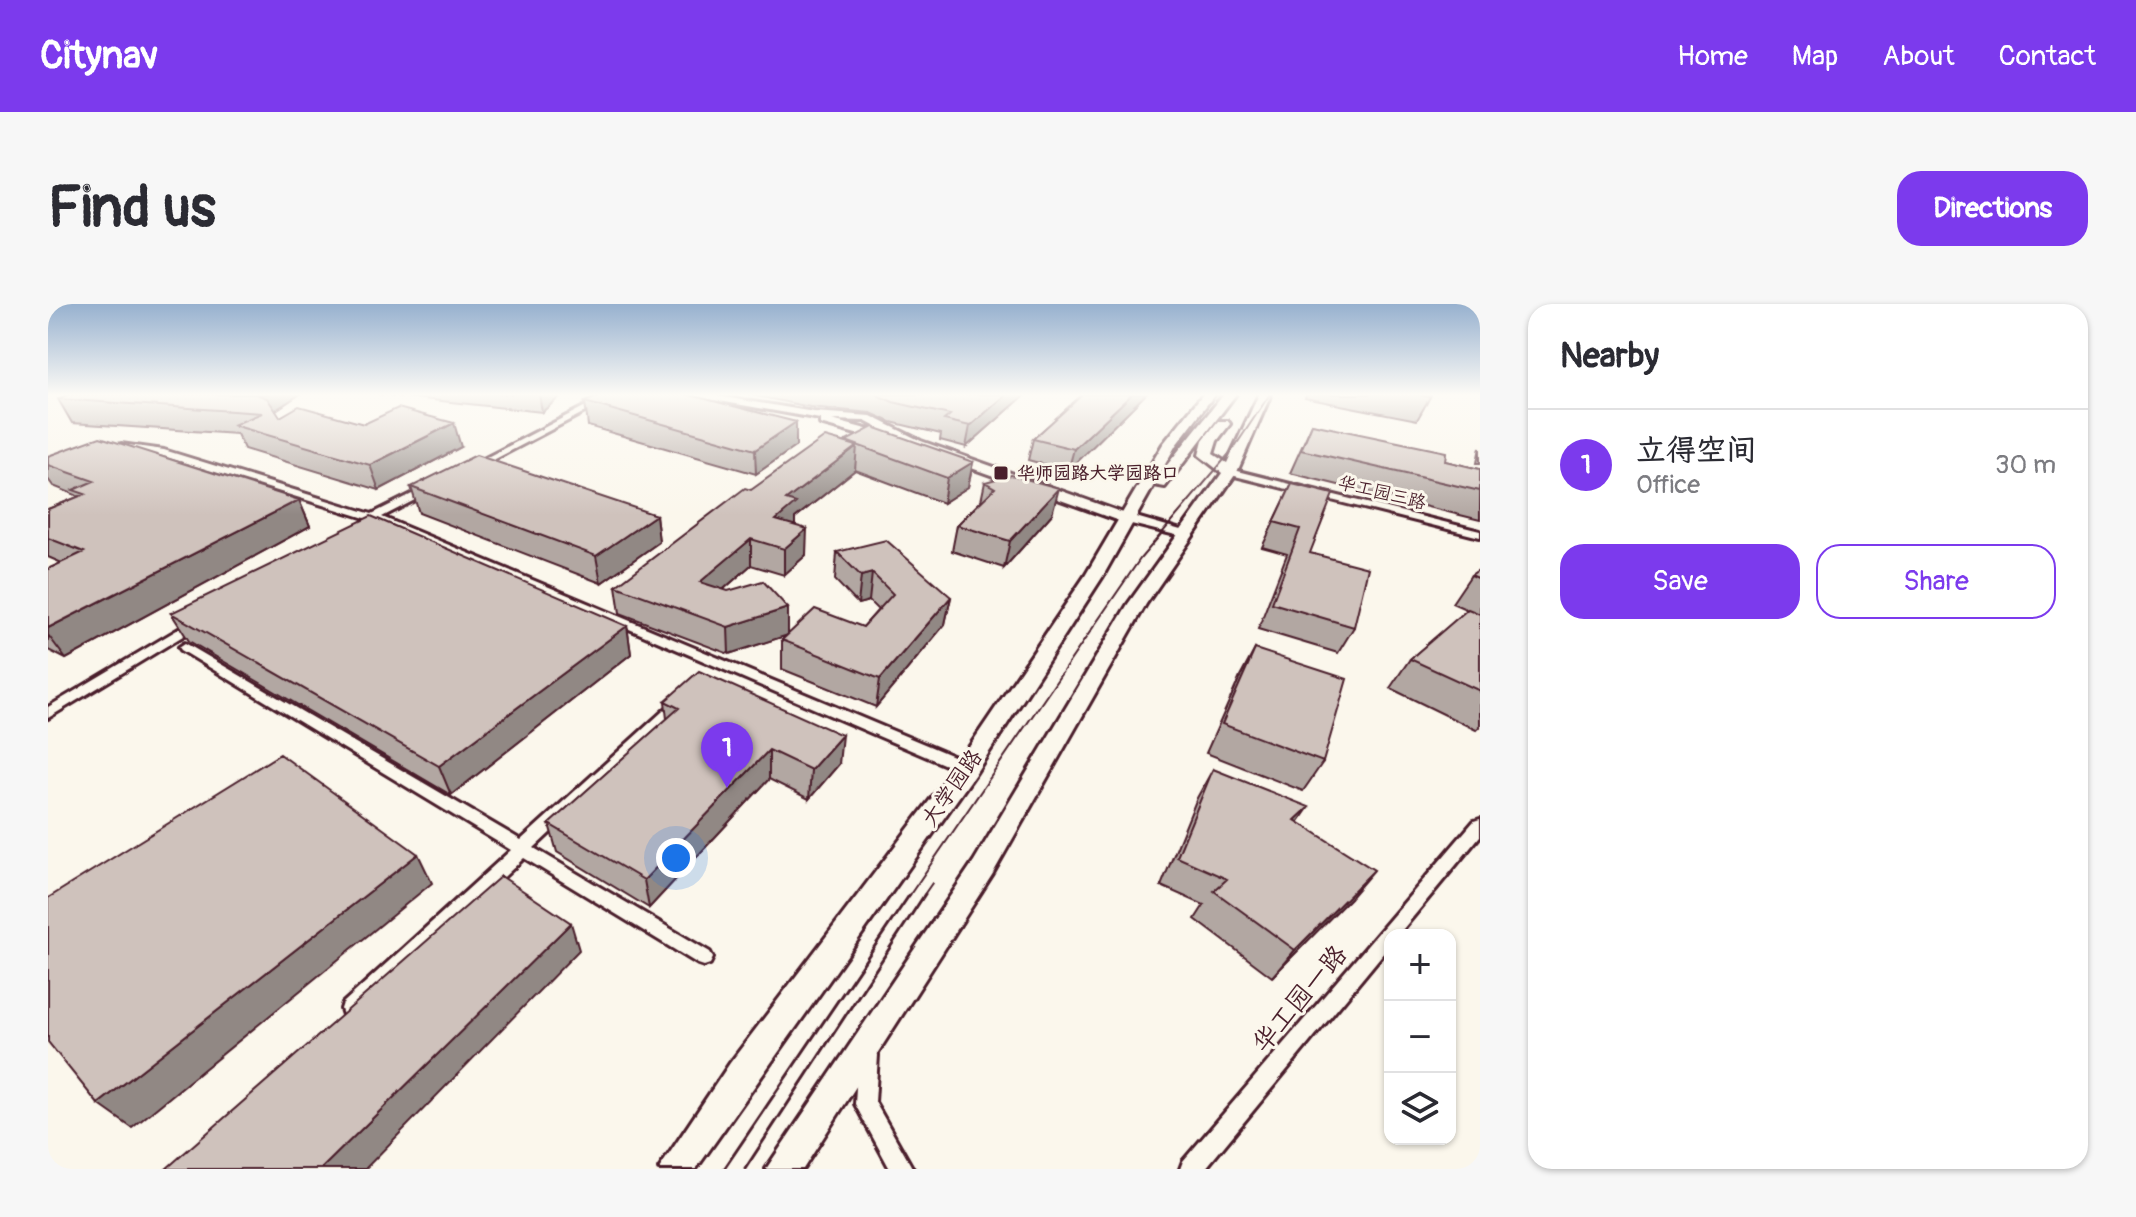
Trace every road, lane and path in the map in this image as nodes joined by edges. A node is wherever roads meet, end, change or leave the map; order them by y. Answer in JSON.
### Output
{"nodes":[{"id":1,"x":536,"y":434,"type":"edge"},
{"id":2,"x":870,"y":434,"type":"edge"},
{"id":3,"x":1178,"y":434,"type":"edge"},
{"id":4,"x":1208,"y":434,"type":"joint"},
{"id":5,"x":1247,"y":434,"type":"edge"},
{"id":6,"x":107,"y":447,"type":"edge"},
{"id":7,"x":463,"y":472,"type":"edge"},
{"id":8,"x":1230,"y":472,"type":"junction"},
{"id":9,"x":436,"y":486,"type":"edge"},
{"id":10,"x":373,"y":518,"type":"junction"},
{"id":11,"x":1124,"y":518,"type":"junction"},
{"id":12,"x":352,"y":529,"type":"edge"},
{"id":13,"x":1184,"y":533,"type":"junction"},
{"id":14,"x":1480,"y":534,"type":"edge"},
{"id":15,"x":207,"y":617,"type":"edge"},
{"id":16,"x":185,"y":647,"type":"dead end"},
{"id":17,"x":689,"y":695,"type":"edge"},
{"id":18,"x":48,"y":713,"type":"edge"},
{"id":19,"x":967,"y":768,"type":"junction"},
{"id":20,"x":1480,"y":825,"type":"edge"},
{"id":21,"x":523,"y":849,"type":"junction"},
{"id":22,"x":704,"y":958,"type":"dead end"},
{"id":23,"x":338,"y":1020,"type":"edge"},
{"id":24,"x":874,"y":1034,"type":"junction"},
{"id":25,"x":676,"y":1169,"type":"edge"},
{"id":26,"x":783,"y":1169,"type":"edge"},
{"id":27,"x":902,"y":1169,"type":"edge"},
{"id":28,"x":1191,"y":1169,"type":"edge"}],
"edges":[{"from":1,"to":7,"type":"street"},
{"from":2,"to":11,"type":"main road"},
{"from":3,"to":11,"type":"main road","name":"大学园路"},
{"from":4,"to":8,"type":"main road"},
{"from":4,"to":11,"type":"main road"},
{"from":5,"to":8,"type":"main road"},
{"from":6,"to":10,"type":"street"},
{"from":8,"to":13,"type":"main road"},
{"from":8,"to":14,"type":"street","name":"华工园三路"},
{"from":9,"to":10,"type":"street"},
{"from":10,"to":12,"type":"street"},
{"from":10,"to":19,"type":"street"},
{"from":11,"to":13,"type":"main road"},
{"from":11,"to":19,"type":"main road","name":"大学园路"},
{"from":13,"to":24,"type":"main road"},
{"from":15,"to":18,"type":"street"},
{"from":16,"to":21,"type":"street"},
{"from":17,"to":21,"type":"street"},
{"from":19,"to":25,"type":"main road","name":"大学园路"},
{"from":20,"to":28,"type":"street","name":"华工园一路"},
{"from":21,"to":22,"type":"street"},
{"from":21,"to":23,"type":"street"},
{"from":24,"to":26,"type":"main road"},
{"from":24,"to":27,"type":"street"}]}
